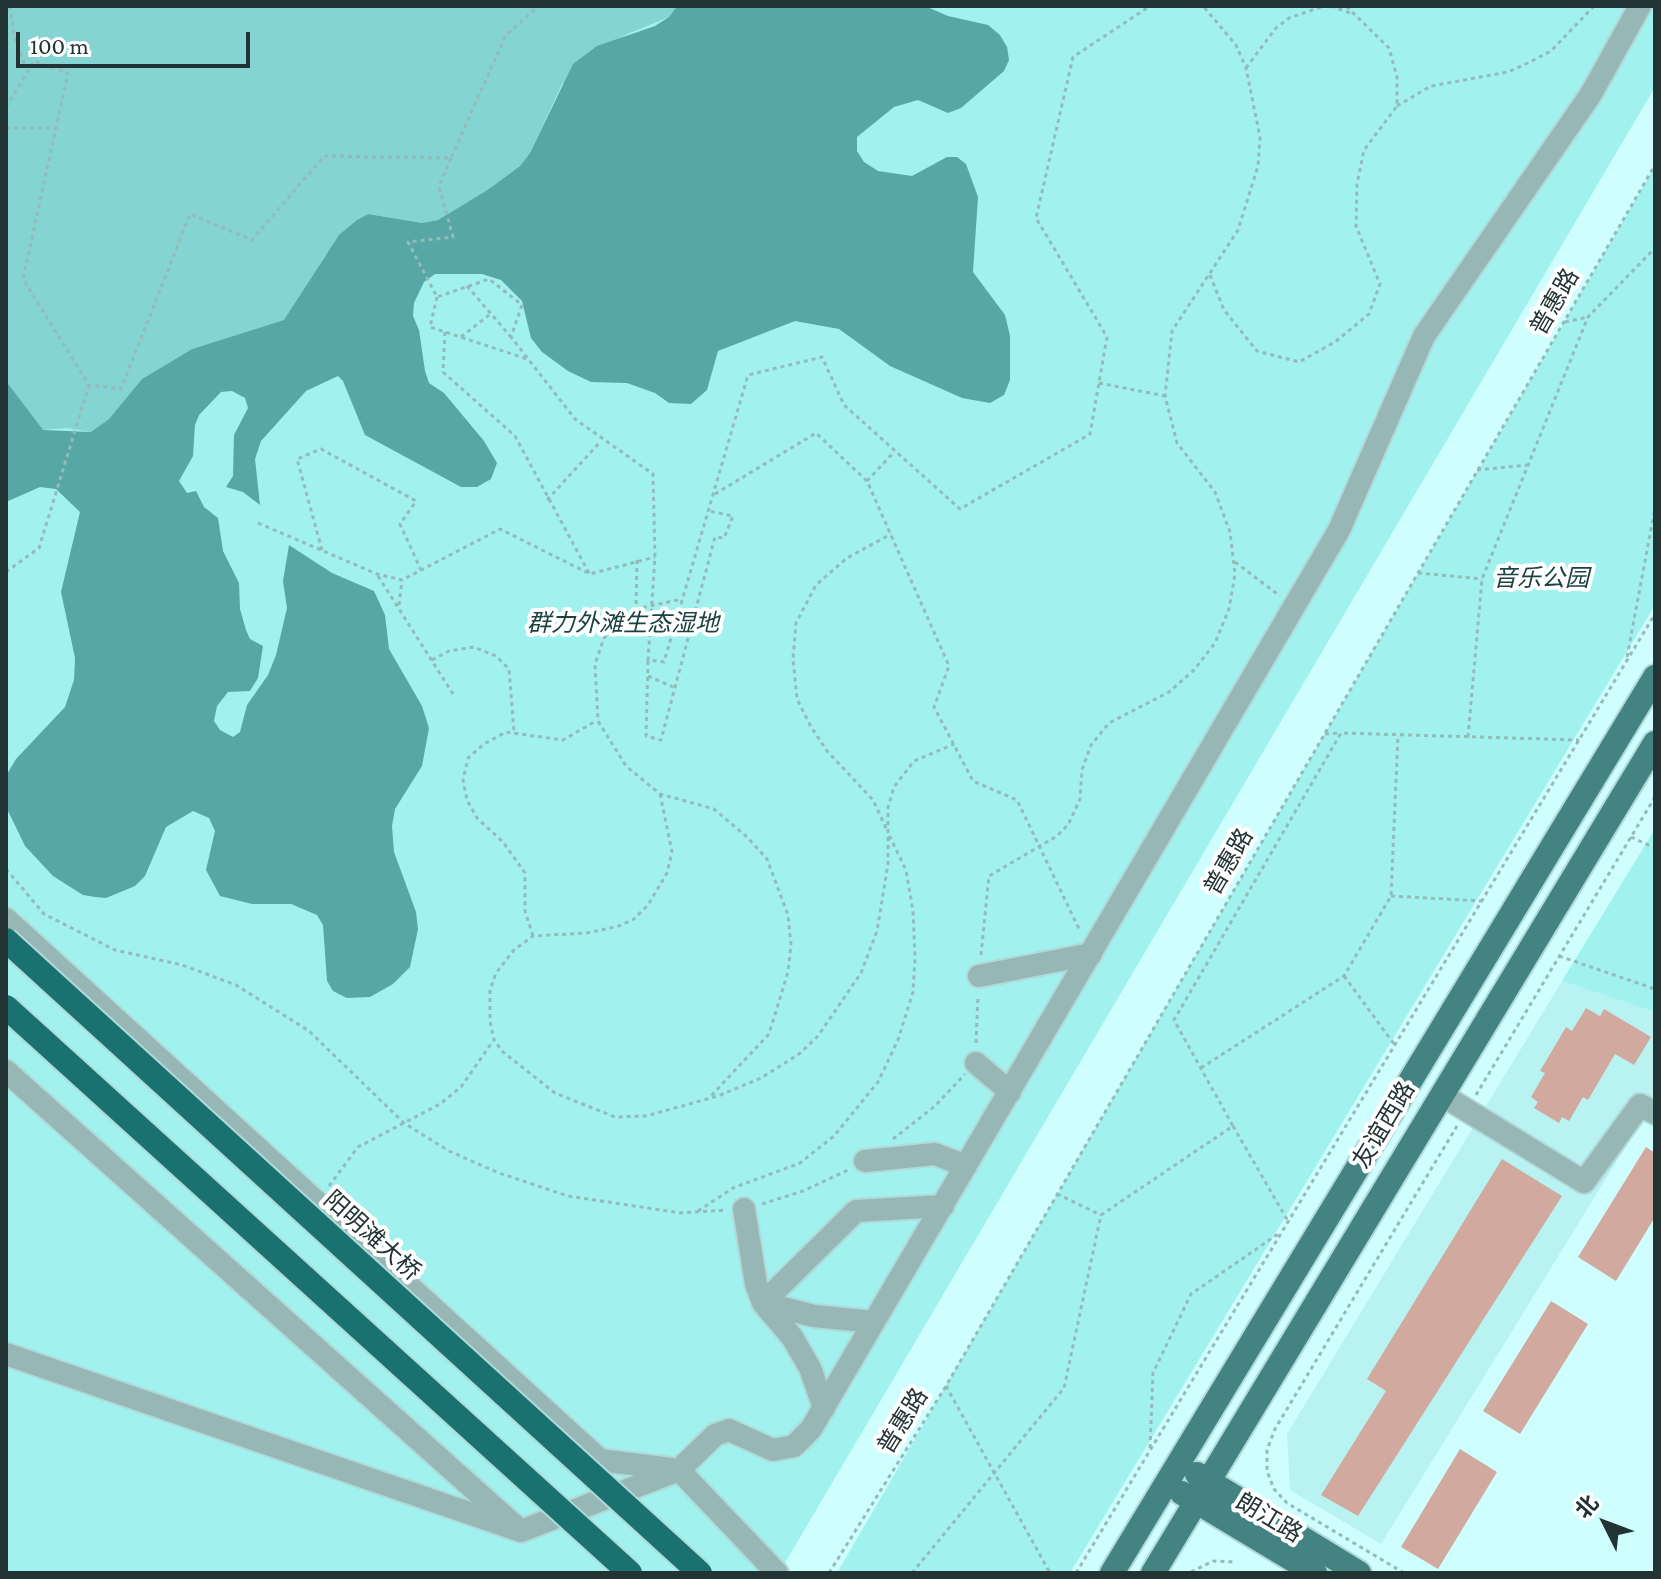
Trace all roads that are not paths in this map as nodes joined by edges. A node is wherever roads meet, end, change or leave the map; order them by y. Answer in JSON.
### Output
{"nodes":[{"id":1,"x":1640,"y":6,"type":"edge"},
{"id":2,"x":1655,"y":677,"type":"edge"},
{"id":3,"x":1655,"y":743,"type":"edge"},
{"id":4,"x":6,"y":919,"type":"edge"},
{"id":5,"x":6,"y":940,"type":"edge"},
{"id":6,"x":1091,"y":954,"type":"junction"},
{"id":7,"x":979,"y":976,"type":"road end"},
{"id":8,"x":6,"y":1007,"type":"edge"},
{"id":9,"x":976,"y":1063,"type":"road end"},
{"id":10,"x":6,"y":1071,"type":"edge"},
{"id":11,"x":1010,"y":1092,"type":"junction"},
{"id":12,"x":1442,"y":1095,"type":"junction"},
{"id":13,"x":1655,"y":1113,"type":"edge"},
{"id":14,"x":865,"y":1161,"type":"road end"},
{"id":15,"x":966,"y":1166,"type":"junction"},
{"id":16,"x":943,"y":1206,"type":"junction"},
{"id":17,"x":744,"y":1209,"type":"road end"},
{"id":18,"x":763,"y":1303,"type":"junction"},
{"id":19,"x":874,"y":1322,"type":"junction"},
{"id":20,"x":6,"y":1354,"type":"edge"},
{"id":21,"x":824,"y":1408,"type":"junction"},
{"id":22,"x":679,"y":1470,"type":"junction"},
{"id":23,"x":1173,"y":1473,"type":"junction"},
{"id":24,"x":1202,"y":1491,"type":"junction"},
{"id":25,"x":521,"y":1531,"type":"junction"},
{"id":26,"x":630,"y":1573,"type":"edge"},
{"id":27,"x":700,"y":1573,"type":"edge"},
{"id":28,"x":777,"y":1573,"type":"edge"},
{"id":29,"x":1112,"y":1573,"type":"edge"},
{"id":30,"x":1153,"y":1573,"type":"edge"},
{"id":31,"x":1315,"y":1573,"type":"edge"},
{"id":32,"x":1359,"y":1573,"type":"edge"}],
"edges":[{"from":1,"to":6,"type":"street"},
{"from":2,"to":23,"type":"main road","name":"友谊西路"},
{"from":3,"to":12,"type":"main road","name":"友谊西路"},
{"from":4,"to":22,"type":"street"},
{"from":5,"to":27,"type":"highway","name":"阳明滩大桥","bridge":true},
{"from":6,"to":7,"type":"street"},
{"from":6,"to":11,"type":"street"},
{"from":8,"to":26,"type":"highway","bridge":true},
{"from":9,"to":11,"type":"street"},
{"from":10,"to":25,"type":"street"},
{"from":11,"to":15,"type":"street"},
{"from":12,"to":13,"type":"street"},
{"from":12,"to":24,"type":"main road","name":"友谊西路"},
{"from":14,"to":15,"type":"street"},
{"from":15,"to":16,"type":"street"},
{"from":16,"to":18,"type":"street"},
{"from":16,"to":19,"type":"street"},
{"from":17,"to":18,"type":"street"},
{"from":18,"to":19,"type":"street"},
{"from":18,"to":21,"type":"street"},
{"from":19,"to":21,"type":"street"},
{"from":20,"to":25,"type":"street"},
{"from":21,"to":22,"type":"street"},
{"from":22,"to":25,"type":"street"},
{"from":22,"to":28,"type":"street"},
{"from":23,"to":24,"type":"main road","name":"朗江路"},
{"from":23,"to":29,"type":"main road","name":"友谊西路"},
{"from":24,"to":30,"type":"main road","name":"友谊西路"},
{"from":24,"to":31,"type":"main road","name":"朗江路"},
{"from":24,"to":32,"type":"main road","name":"朗江路"}]}
